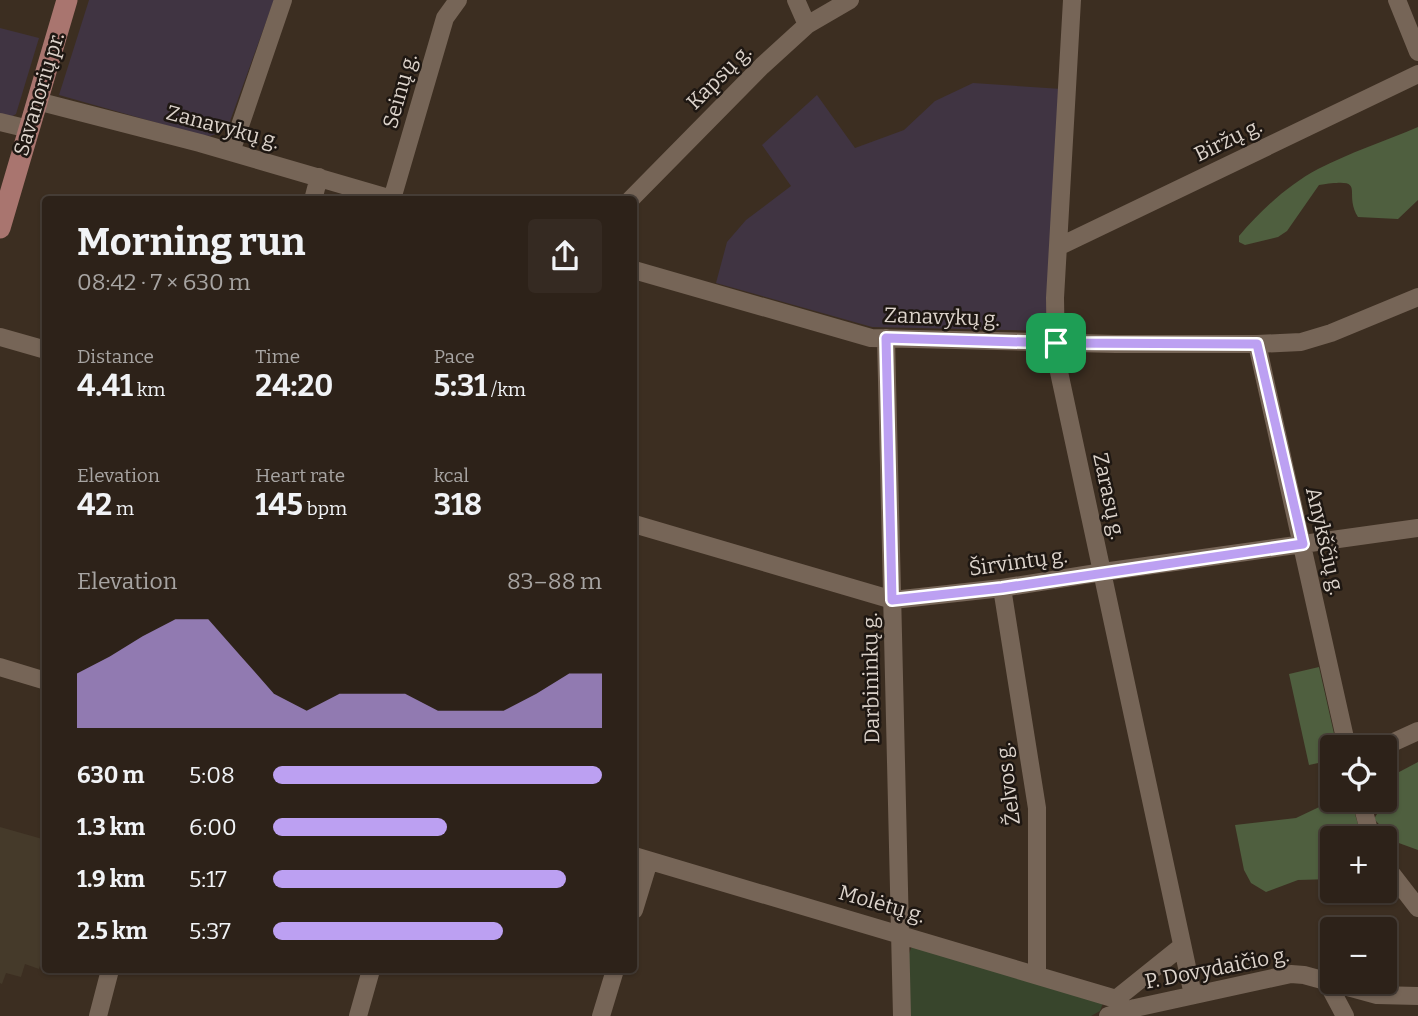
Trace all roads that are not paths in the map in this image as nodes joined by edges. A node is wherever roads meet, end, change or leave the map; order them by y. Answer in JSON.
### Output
{"nodes":[{"id":1,"x":67,"y":0,"type":"edge"},
{"id":2,"x":283,"y":0,"type":"edge"},
{"id":3,"x":458,"y":0,"type":"edge"},
{"id":4,"x":796,"y":0,"type":"edge"},
{"id":5,"x":849,"y":0,"type":"edge"},
{"id":6,"x":1072,"y":0,"type":"edge"},
{"id":7,"x":1397,"y":0,"type":"edge"},
{"id":8,"x":807,"y":25,"type":"junction"},
{"id":9,"x":1418,"y":52,"type":"edge"},
{"id":10,"x":1418,"y":74,"type":"edge"},
{"id":11,"x":37,"y":101,"type":"junction"},
{"id":12,"x":0,"y":122,"type":"edge"},
{"id":13,"x":29,"y":129,"type":"junction"},
{"id":14,"x":231,"y":152,"type":"junction"},
{"id":15,"x":319,"y":177,"type":"junction"},
{"id":16,"x":314,"y":196,"type":"edge"},
{"id":17,"x":384,"y":196,"type":"edge"},
{"id":18,"x":395,"y":196,"type":"edge"},
{"id":19,"x":634,"y":196,"type":"edge"},
{"id":20,"x":0,"y":228,"type":"edge"},
{"id":21,"x":1058,"y":247,"type":"junction"},
{"id":22,"x":637,"y":271,"type":"edge"},
{"id":23,"x":1418,"y":297,"type":"edge"},
{"id":24,"x":0,"y":337,"type":"edge"},
{"id":25,"x":886,"y":338,"type":"junction"},
{"id":26,"x":1056,"y":343,"type":"junction"},
{"id":27,"x":1257,"y":344,"type":"junction"},
{"id":28,"x":42,"y":349,"type":"edge"},
{"id":29,"x":637,"y":525,"type":"edge"},
{"id":30,"x":1418,"y":528,"type":"edge"},
{"id":31,"x":1303,"y":544,"type":"junction"},
{"id":32,"x":1102,"y":572,"type":"junction"},
{"id":33,"x":1002,"y":588,"type":"junction"},
{"id":34,"x":892,"y":600,"type":"junction"},
{"id":35,"x":0,"y":667,"type":"edge"},
{"id":36,"x":42,"y":680,"type":"edge"},
{"id":37,"x":1418,"y":731,"type":"edge"},
{"id":38,"x":1344,"y":735,"type":"edge"},
{"id":39,"x":1397,"y":741,"type":"edge"},
{"id":40,"x":641,"y":858,"type":"edge"},
{"id":41,"x":1397,"y":881,"type":"edge"},
{"id":42,"x":637,"y":888,"type":"edge"},
{"id":43,"x":1418,"y":908,"type":"edge"},
{"id":44,"x":900,"y":933,"type":"junction"},
{"id":45,"x":1182,"y":946,"type":"junction"},
{"id":46,"x":109,"y":973,"type":"edge"},
{"id":47,"x":370,"y":973,"type":"edge"},
{"id":48,"x":614,"y":973,"type":"edge"},
{"id":49,"x":1037,"y":975,"type":"junction"},
{"id":50,"x":1320,"y":980,"type":"edge"},
{"id":51,"x":1333,"y":994,"type":"edge"},
{"id":52,"x":1373,"y":994,"type":"edge"},
{"id":53,"x":1193,"y":995,"type":"junction"},
{"id":54,"x":1377,"y":995,"type":"junction"},
{"id":55,"x":1418,"y":996,"type":"edge"},
{"id":56,"x":1418,"y":1007,"type":"edge"},
{"id":57,"x":1123,"y":1010,"type":"edge"},
{"id":58,"x":98,"y":1016,"type":"edge"},
{"id":59,"x":358,"y":1016,"type":"edge"},
{"id":60,"x":601,"y":1016,"type":"edge"},
{"id":61,"x":902,"y":1016,"type":"edge"},
{"id":62,"x":1345,"y":1016,"type":"edge"}],
"edges":[{"from":1,"to":11,"type":"main road","name":"Savanorių pr."},
{"from":2,"to":14,"type":"street"},
{"from":3,"to":18,"type":"street","name":"Seinų g."},
{"from":4,"to":8,"type":"street"},
{"from":5,"to":8,"type":"street","name":"Kapsų g."},
{"from":6,"to":21,"type":"street","name":"Zarasų g."},
{"from":7,"to":9,"type":"street"},
{"from":8,"to":19,"type":"street","name":"Kapsų g."},
{"from":10,"to":21,"type":"street","name":"Biržų g."},
{"from":11,"to":13,"type":"main road","name":"Savanorių pr."},
{"from":11,"to":14,"type":"street","name":"Zanavykų g."},
{"from":12,"to":13,"type":"street"},
{"from":13,"to":20,"type":"main road","name":"Savanorių pr."},
{"from":14,"to":15,"type":"street","name":"Zanavykų g."},
{"from":15,"to":16,"type":"street"},
{"from":15,"to":17,"type":"street","name":"Zanavykų g."},
{"from":21,"to":26,"type":"street","name":"Zarasų g."},
{"from":22,"to":25,"type":"street","name":"Zanavykų g."},
{"from":23,"to":27,"type":"street","name":"Zanavykų g."},
{"from":24,"to":28,"type":"street"},
{"from":25,"to":26,"type":"street","name":"Zanavykų g."},
{"from":25,"to":34,"type":"street","name":"Darbininkų g."},
{"from":26,"to":27,"type":"street","name":"Zanavykų g."},
{"from":26,"to":32,"type":"street","name":"Zarasų g."},
{"from":27,"to":31,"type":"street","name":"Anykščių g."},
{"from":29,"to":34,"type":"street","name":"Širvintų g."},
{"from":30,"to":31,"type":"street","name":"Širvintų g."},
{"from":31,"to":32,"type":"street","name":"Širvintų g."},
{"from":31,"to":38,"type":"street","name":"Anykščių g."},
{"from":32,"to":33,"type":"street","name":"Širvintų g."},
{"from":32,"to":45,"type":"street","name":"Zarasų g."},
{"from":33,"to":34,"type":"street","name":"Širvintų g."},
{"from":33,"to":49,"type":"street","name":"Želvos g."},
{"from":34,"to":44,"type":"street","name":"Darbininkų g."},
{"from":35,"to":36,"type":"street"},
{"from":37,"to":39,"type":"street"},
{"from":40,"to":42,"type":"street"},
{"from":40,"to":44,"type":"street","name":"Molėtų g."},
{"from":41,"to":43,"type":"street"},
{"from":44,"to":49,"type":"street","name":"Molėtų g."},
{"from":44,"to":61,"type":"street","name":"Darbininkų g."},
{"from":45,"to":53,"type":"street","name":"Zarasų g."},
{"from":45,"to":57,"type":"street"},
{"from":46,"to":58,"type":"street"},
{"from":47,"to":59,"type":"street"},
{"from":48,"to":60,"type":"street"},
{"from":49,"to":57,"type":"street","name":"Molėtų g."},
{"from":50,"to":53,"type":"street","name":"P. Dovydaičio g."},
{"from":51,"to":62,"type":"street"},
{"from":52,"to":54,"type":"street","name":"P. Dovydaičio g."},
{"from":53,"to":57,"type":"street","name":"P. Dovydaičio g."},
{"from":54,"to":55,"type":"street","name":"P. Dovydaičio g."},
{"from":54,"to":56,"type":"street"}]}
